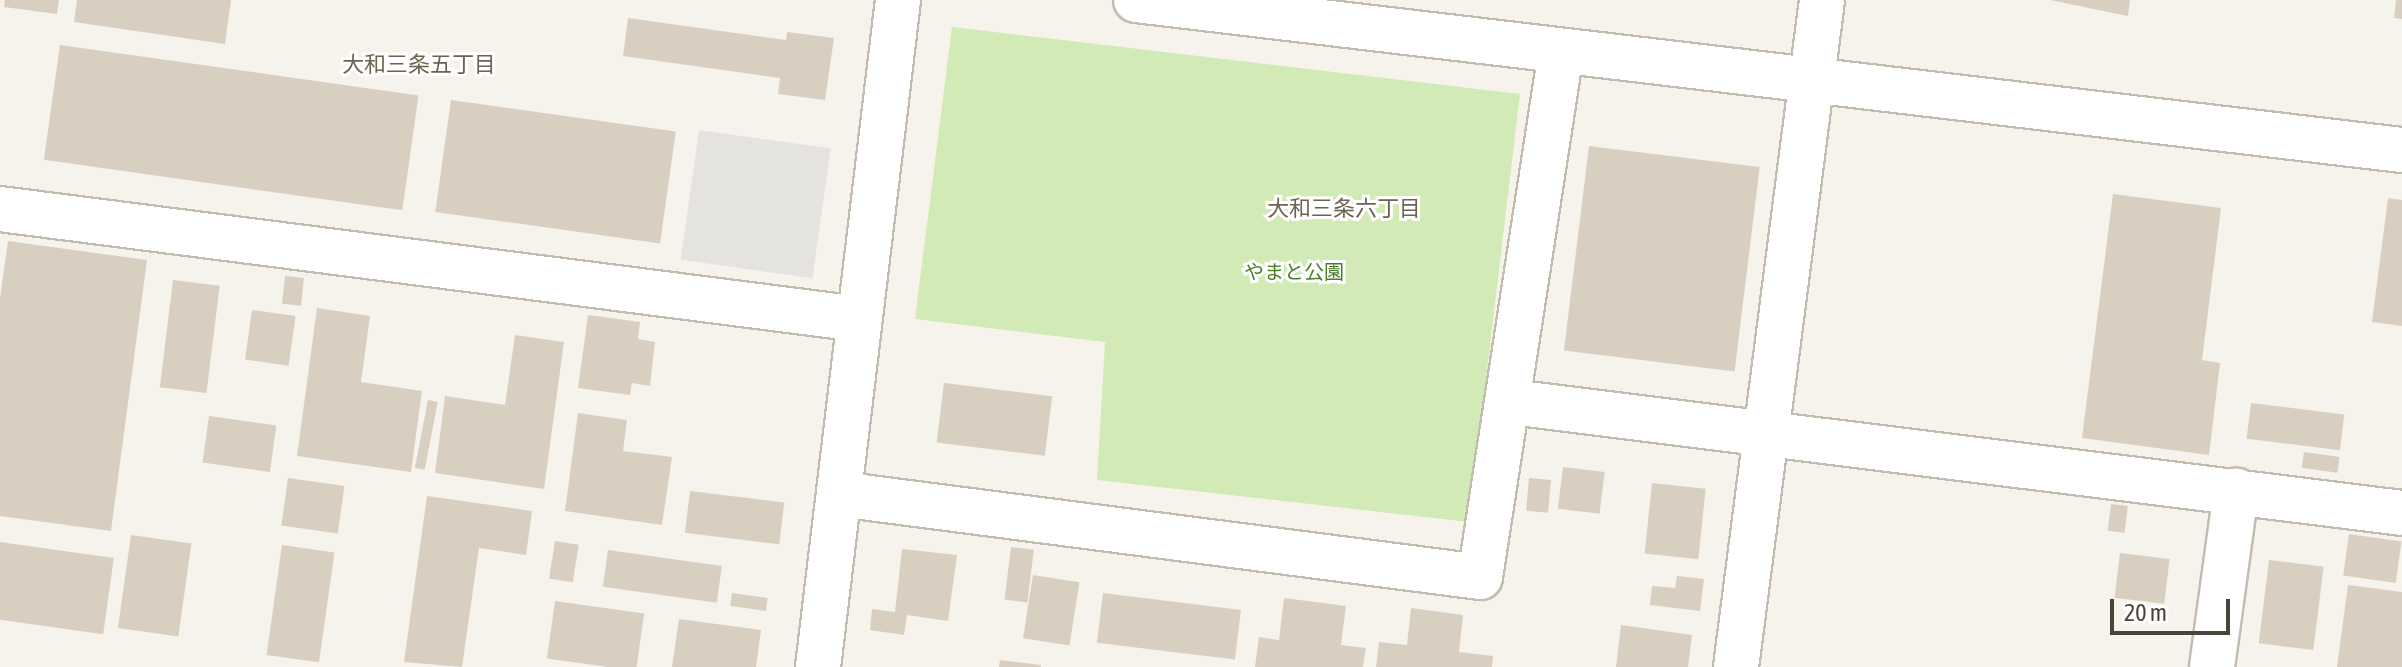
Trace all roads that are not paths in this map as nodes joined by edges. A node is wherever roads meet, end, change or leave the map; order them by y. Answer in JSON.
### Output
{"nodes":[{"id":1,"x":898,"y":0,"type":"edge"},
{"id":2,"x":1136,"y":0,"type":"edge"},
{"id":3,"x":1822,"y":0,"type":"edge"},
{"id":4,"x":1561,"y":52,"type":"junction"},
{"id":5,"x":1811,"y":82,"type":"junction"},
{"id":6,"x":2402,"y":150,"type":"edge"},
{"id":7,"x":0,"y":209,"type":"edge"},
{"id":8,"x":859,"y":319,"type":"junction"},
{"id":9,"x":1511,"y":402,"type":"junction"},
{"id":10,"x":1767,"y":432,"type":"junction"},
{"id":11,"x":2236,"y":491,"type":"junction"},
{"id":12,"x":839,"y":494,"type":"junction"},
{"id":13,"x":2402,"y":513,"type":"edge"},
{"id":14,"x":818,"y":667,"type":"edge"},
{"id":15,"x":1736,"y":667,"type":"edge"},
{"id":16,"x":2212,"y":667,"type":"edge"}],
"edges":[{"from":1,"to":8,"type":"street"},
{"from":2,"to":4,"type":"street"},
{"from":3,"to":5,"type":"street"},
{"from":4,"to":5,"type":"street"},
{"from":4,"to":9,"type":"street"},
{"from":5,"to":6,"type":"street"},
{"from":5,"to":10,"type":"street"},
{"from":7,"to":8,"type":"street"},
{"from":8,"to":12,"type":"street"},
{"from":9,"to":10,"type":"street"},
{"from":9,"to":12,"type":"street"},
{"from":10,"to":11,"type":"street"},
{"from":10,"to":15,"type":"street"},
{"from":11,"to":13,"type":"street"},
{"from":11,"to":16,"type":"street"},
{"from":12,"to":14,"type":"street"}]}
